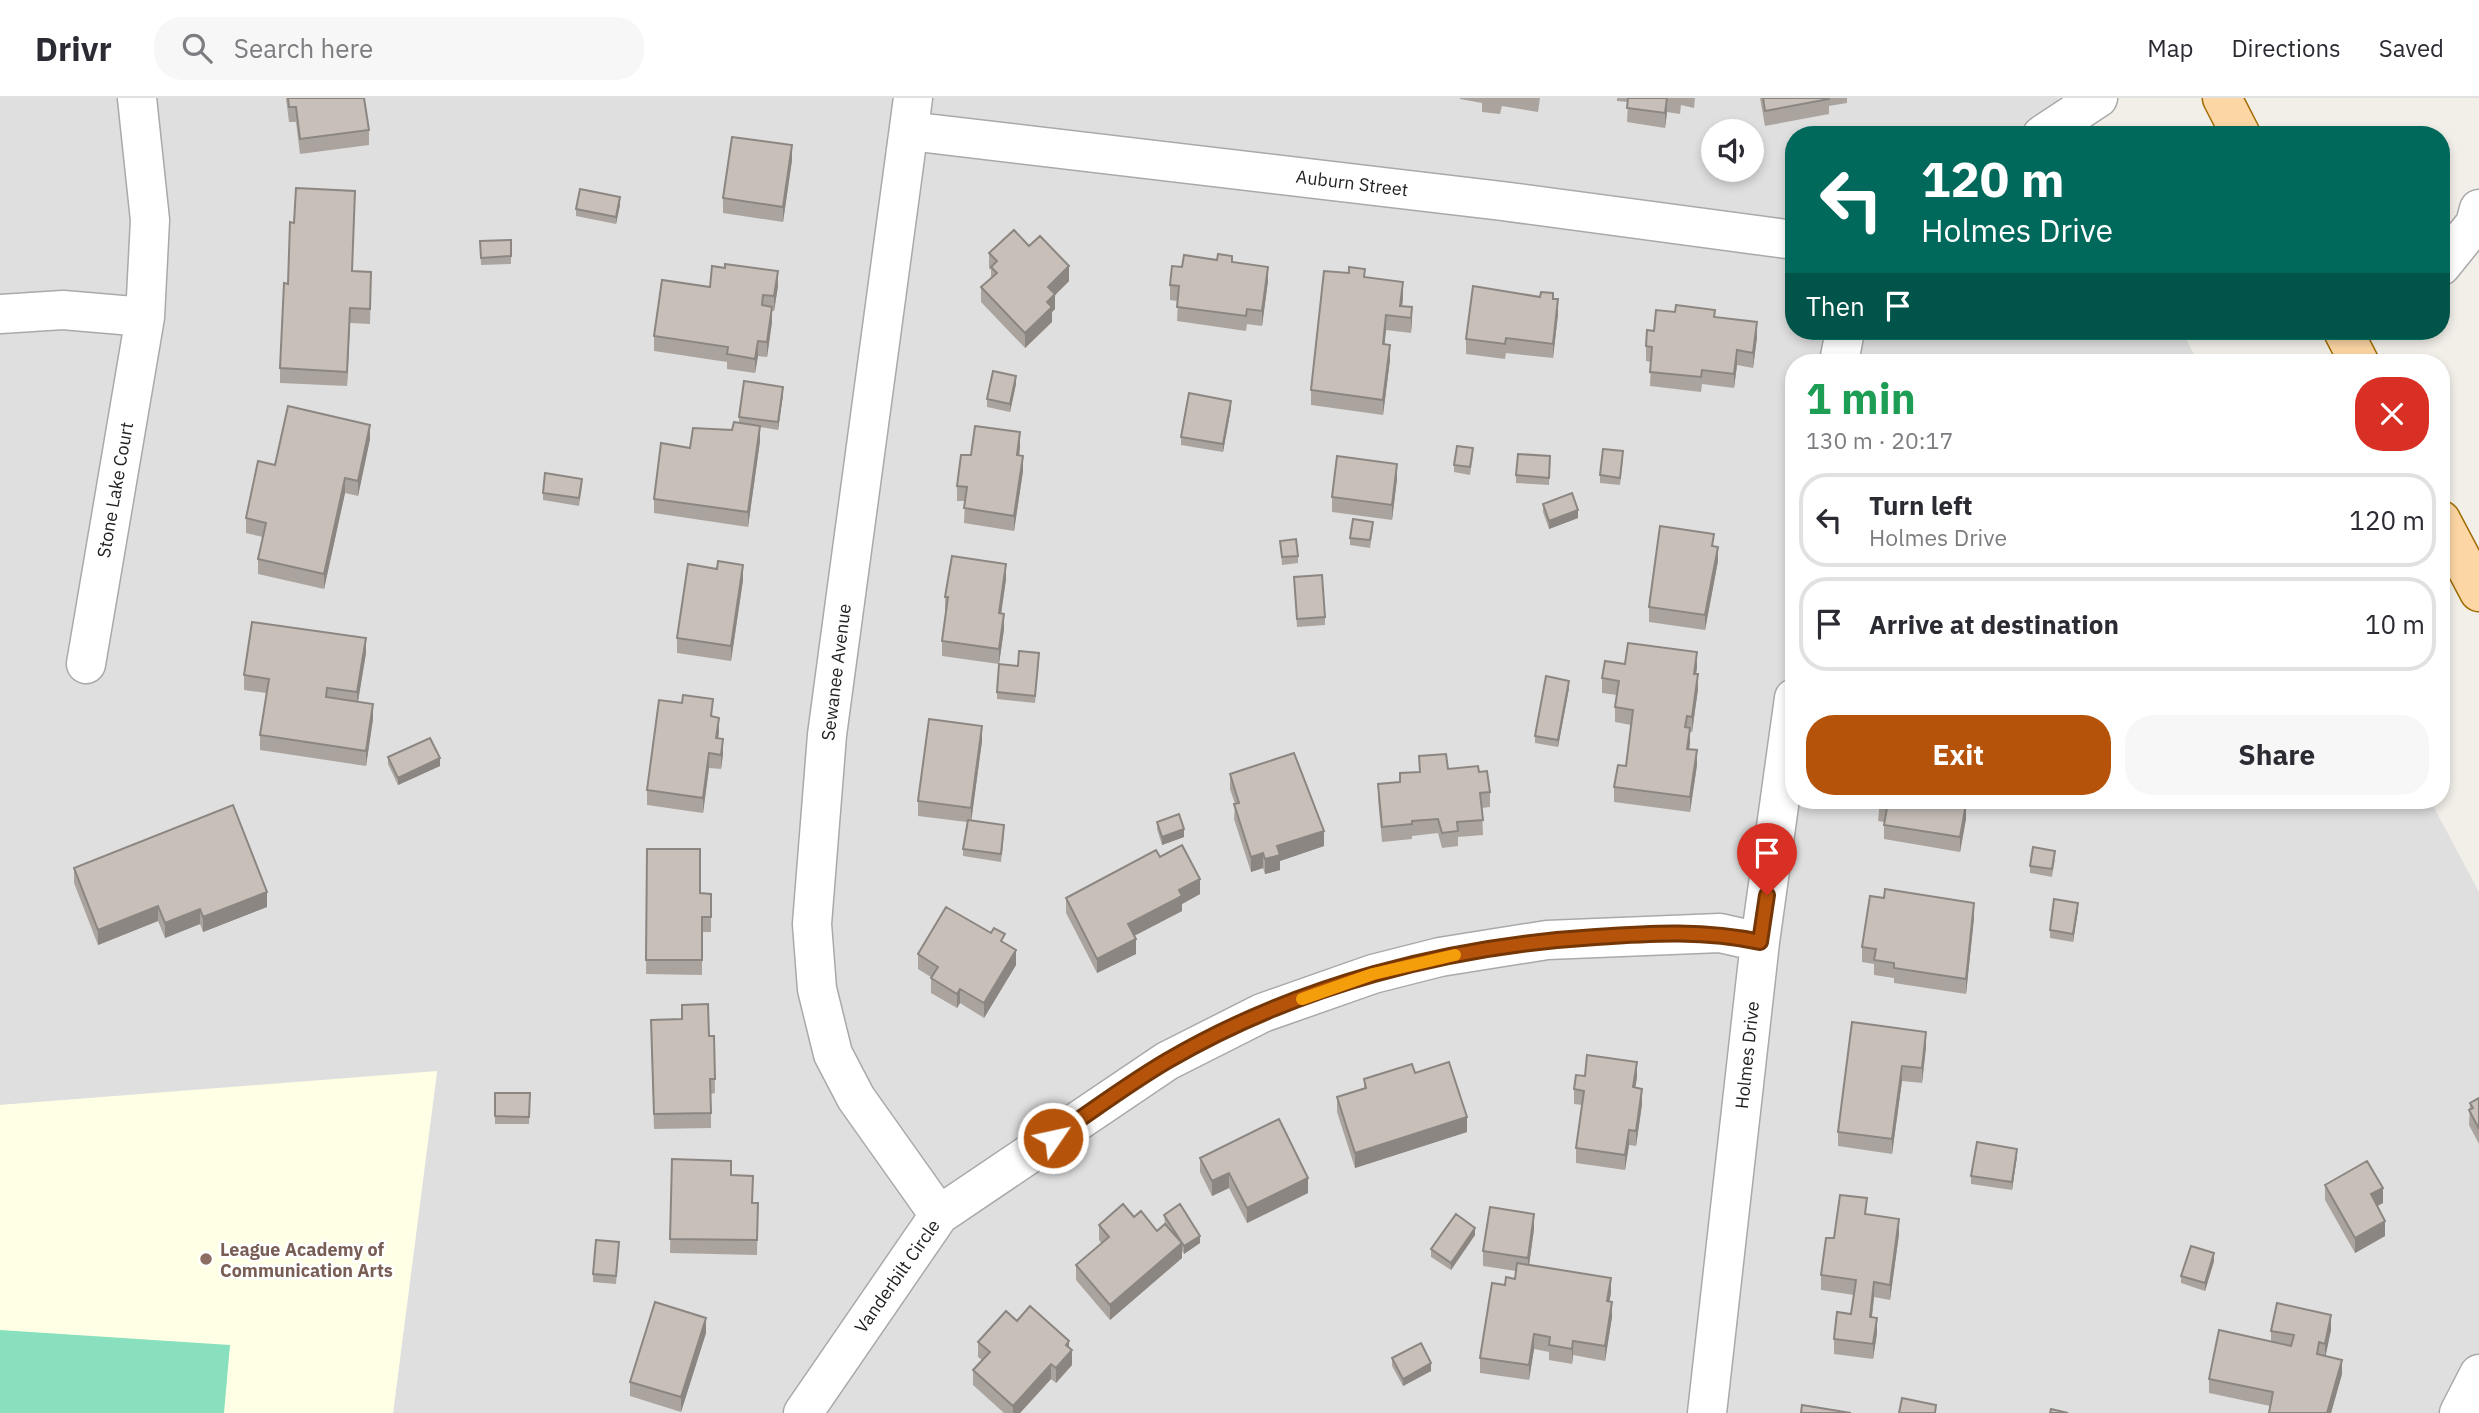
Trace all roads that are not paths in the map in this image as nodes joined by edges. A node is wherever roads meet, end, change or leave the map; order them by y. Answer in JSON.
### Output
{"nodes":[{"id":1,"x":137,"y":98,"type":"edge"},
{"id":2,"x":2098,"y":98,"type":"edge"},
{"id":3,"x":2222,"y":98,"type":"edge"},
{"id":4,"x":911,"y":115,"type":"edge"},
{"id":5,"x":2056,"y":126,"type":"edge"},
{"id":6,"x":2236,"y":126,"type":"edge"},
{"id":7,"x":2479,"y":209,"type":"edge"},
{"id":8,"x":1785,"y":239,"type":"edge"},
{"id":9,"x":2450,"y":255,"type":"edge"},
{"id":10,"x":0,"y":313,"type":"edge"},
{"id":11,"x":145,"y":317,"type":"junction"},
{"id":12,"x":2450,"y":532,"type":"edge"},
{"id":13,"x":2474,"y":565,"type":"edge"},
{"id":14,"x":86,"y":664,"type":"dead end"},
{"id":15,"x":1785,"y":763,"type":"edge"},
{"id":16,"x":1760,"y":942,"type":"junction"},
{"id":17,"x":939,"y":1215,"type":"junction"},
{"id":18,"x":2479,"y":1374,"type":"edge"},
{"id":19,"x":803,"y":1413,"type":"edge"},
{"id":20,"x":1707,"y":1413,"type":"edge"},
{"id":21,"x":2459,"y":1413,"type":"edge"}],
"edges":[{"from":1,"to":11,"type":"street","name":"Stone Lake Court"},
{"from":2,"to":5,"type":"street"},
{"from":3,"to":6,"type":"main road"},
{"from":4,"to":8,"type":"street","name":"Auburn Street"},
{"from":4,"to":17,"type":"street","name":"Sewanee Avenue"},
{"from":7,"to":9,"type":"street"},
{"from":10,"to":11,"type":"street"},
{"from":11,"to":14,"type":"street","name":"Stone Lake Court"},
{"from":12,"to":13,"type":"main road"},
{"from":15,"to":16,"type":"street","name":"Holmes Drive"},
{"from":16,"to":17,"type":"street","name":"Vanderbilt Circle"},
{"from":16,"to":20,"type":"street","name":"Holmes Drive"},
{"from":17,"to":19,"type":"street","name":"Vanderbilt Circle"},
{"from":18,"to":21,"type":"street"}]}
